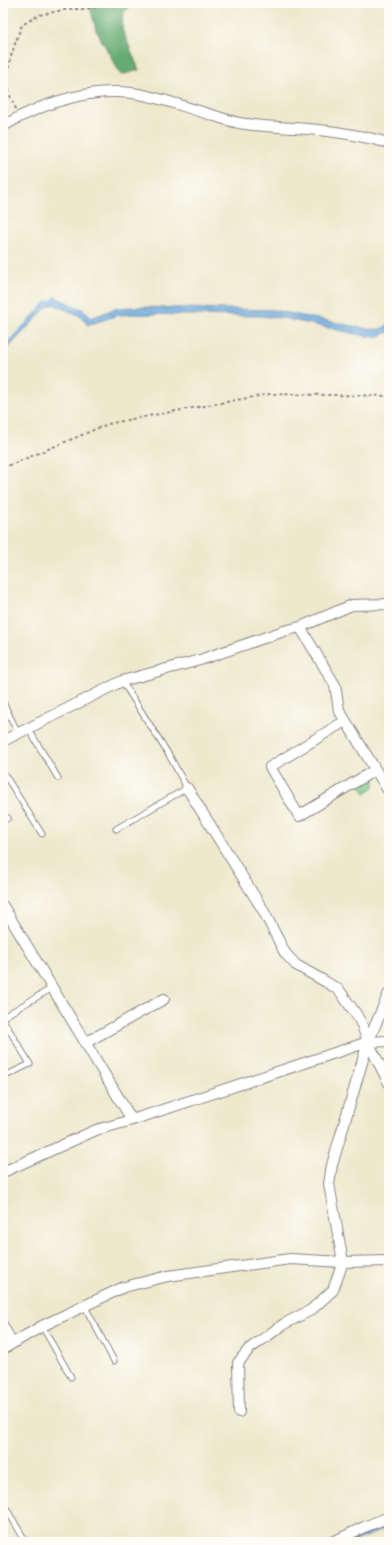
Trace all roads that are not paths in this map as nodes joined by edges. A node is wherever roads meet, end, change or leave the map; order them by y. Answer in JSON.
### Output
{"nodes":[{"id":1,"x":3,"y":126,"type":"edge"},
{"id":2,"x":389,"y":143,"type":"edge"},
{"id":3,"x":389,"y":604,"type":"edge"},
{"id":4,"x":300,"y":627,"type":"junction"},
{"id":5,"x":122,"y":681,"type":"junction"},
{"id":6,"x":3,"y":702,"type":"edge"},
{"id":7,"x":345,"y":721,"type":"junction"},
{"id":8,"x":28,"y":728,"type":"junction"},
{"id":9,"x":18,"y":733,"type":"junction"},
{"id":10,"x":3,"y":741,"type":"edge"},
{"id":11,"x":375,"y":770,"type":"junction"},
{"id":12,"x":3,"y":772,"type":"edge"},
{"id":13,"x":58,"y":778,"type":"dead end"},
{"id":14,"x":187,"y":788,"type":"junction"},
{"id":15,"x":389,"y":792,"type":"edge"},
{"id":16,"x":8,"y":818,"type":"dead end"},
{"id":17,"x":3,"y":821,"type":"edge"},
{"id":18,"x":116,"y":829,"type":"dead end"},
{"id":19,"x":42,"y":834,"type":"dead end"},
{"id":20,"x":3,"y":906,"type":"edge"},
{"id":21,"x":52,"y":988,"type":"junction"},
{"id":22,"x":389,"y":992,"type":"edge"},
{"id":23,"x":164,"y":999,"type":"dead end"},
{"id":24,"x":3,"y":1018,"type":"edge"},
{"id":25,"x":389,"y":1041,"type":"edge"},
{"id":26,"x":368,"y":1042,"type":"junction"},
{"id":27,"x":85,"y":1043,"type":"junction"},
{"id":28,"x":3,"y":1077,"type":"edge"},
{"id":29,"x":389,"y":1083,"type":"edge"},
{"id":30,"x":132,"y":1120,"type":"junction"},
{"id":31,"x":3,"y":1172,"type":"edge"},
{"id":32,"x":389,"y":1261,"type":"edge"},
{"id":33,"x":344,"y":1262,"type":"junction"},
{"id":34,"x":84,"y":1305,"type":"junction"},
{"id":35,"x":3,"y":1326,"type":"edge"},
{"id":36,"x":42,"y":1326,"type":"junction"},
{"id":37,"x":7,"y":1346,"type":"edge"},
{"id":38,"x":114,"y":1362,"type":"dead end"},
{"id":39,"x":71,"y":1377,"type":"dead end"},
{"id":40,"x":238,"y":1412,"type":"dead end"},
{"id":41,"x":3,"y":1503,"type":"edge"},
{"id":42,"x":5,"y":1512,"type":"edge"},
{"id":43,"x":389,"y":1517,"type":"edge"},
{"id":44,"x":26,"y":1542,"type":"edge"},
{"id":45,"x":333,"y":1542,"type":"edge"}],
"edges":[{"from":1,"to":2,"type":"street"},
{"from":3,"to":4,"type":"street"},
{"from":4,"to":5,"type":"street"},
{"from":4,"to":7,"type":"street"},
{"from":5,"to":8,"type":"street"},
{"from":5,"to":14,"type":"lane"},
{"from":6,"to":9,"type":"lane"},
{"from":7,"to":11,"type":"street"},
{"from":7,"to":11,"type":"street"},
{"from":8,"to":9,"type":"street"},
{"from":8,"to":13,"type":"lane"},
{"from":9,"to":10,"type":"street"},
{"from":11,"to":15,"type":"street"},
{"from":12,"to":19,"type":"lane"},
{"from":14,"to":18,"type":"lane"},
{"from":14,"to":26,"type":"street"},
{"from":16,"to":17,"type":"lane"},
{"from":20,"to":21,"type":"street"},
{"from":21,"to":24,"type":"lane"},
{"from":21,"to":27,"type":"street"},
{"from":22,"to":26,"type":"street"},
{"from":23,"to":27,"type":"street"},
{"from":24,"to":28,"type":"lane"},
{"from":25,"to":26,"type":"street"},
{"from":26,"to":29,"type":"street"},
{"from":26,"to":30,"type":"street"},
{"from":26,"to":33,"type":"street"},
{"from":27,"to":30,"type":"street"},
{"from":30,"to":31,"type":"street"},
{"from":32,"to":33,"type":"street"},
{"from":33,"to":34,"type":"street"},
{"from":33,"to":40,"type":"street"},
{"from":34,"to":36,"type":"street"},
{"from":34,"to":38,"type":"lane"},
{"from":35,"to":37,"type":"street"},
{"from":36,"to":37,"type":"street"},
{"from":36,"to":39,"type":"lane"},
{"from":41,"to":42,"type":"lane"},
{"from":42,"to":44,"type":"lane"},
{"from":43,"to":45,"type":"street"}]}
